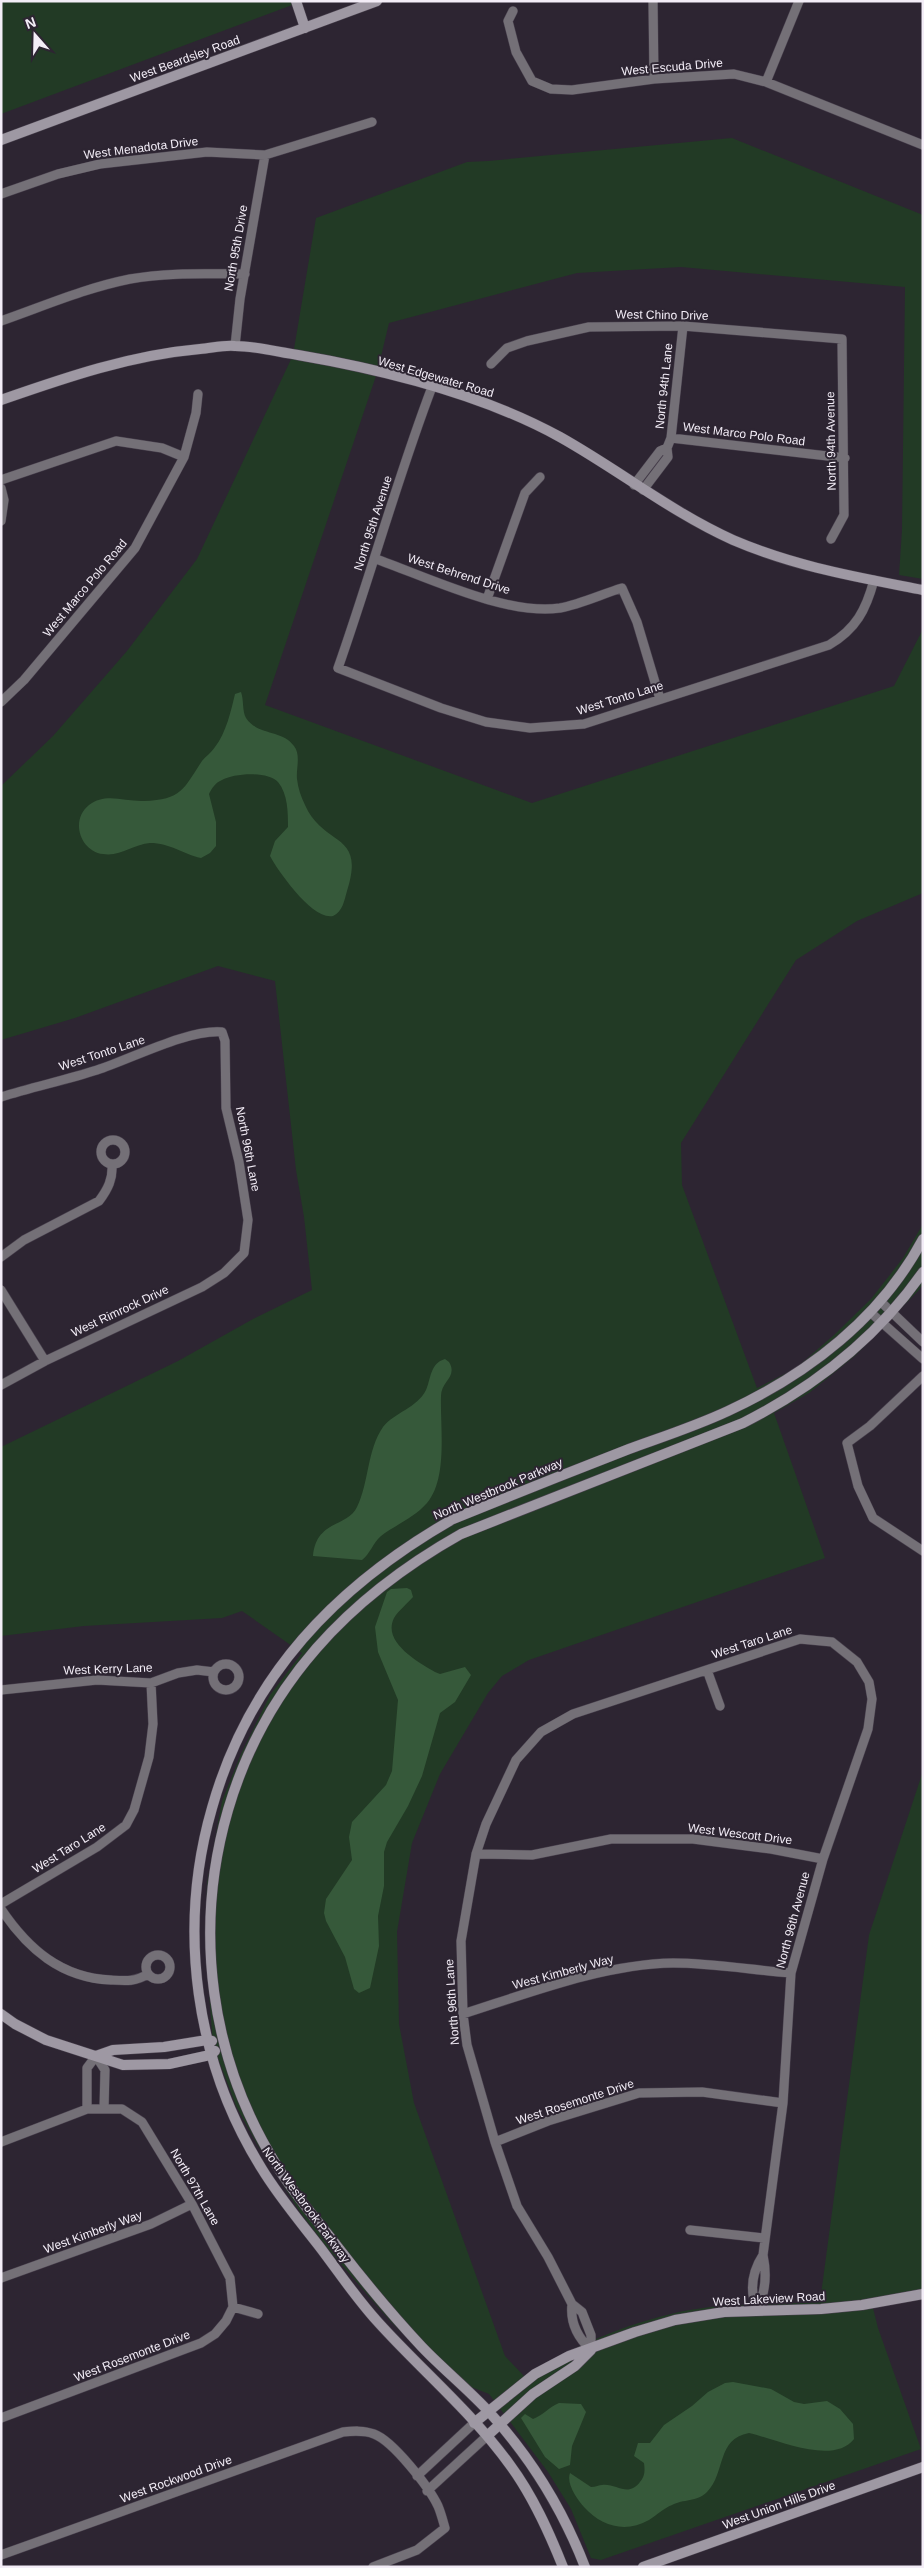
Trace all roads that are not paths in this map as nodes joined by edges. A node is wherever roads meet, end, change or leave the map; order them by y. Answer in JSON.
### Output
{"nodes":[{"id":1,"x":296,"y":1,"type":"edge"},
{"id":2,"x":377,"y":1,"type":"edge"},
{"id":3,"x":652,"y":1,"type":"edge"},
{"id":4,"x":799,"y":1,"type":"edge"},
{"id":5,"x":513,"y":10,"type":"dead end"},
{"id":6,"x":305,"y":28,"type":"junction"},
{"id":7,"x":654,"y":80,"type":"junction"},
{"id":8,"x":766,"y":82,"type":"junction"},
{"id":9,"x":372,"y":122,"type":"dead end"},
{"id":10,"x":1,"y":140,"type":"edge"},
{"id":11,"x":923,"y":145,"type":"edge"},
{"id":12,"x":265,"y":155,"type":"junction"},
{"id":13,"x":1,"y":194,"type":"edge"},
{"id":14,"x":245,"y":274,"type":"junction"},
{"id":15,"x":1,"y":321,"type":"edge"},
{"id":16,"x":682,"y":326,"type":"junction"},
{"id":17,"x":842,"y":339,"type":"joint"},
{"id":18,"x":235,"y":346,"type":"junction"},
{"id":19,"x":491,"y":364,"type":"dead end"},
{"id":20,"x":432,"y":387,"type":"junction"},
{"id":21,"x":198,"y":394,"type":"dead end"},
{"id":22,"x":1,"y":400,"type":"edge"},
{"id":23,"x":671,"y":438,"type":"junction"},
{"id":24,"x":184,"y":457,"type":"junction"},
{"id":25,"x":845,"y":458,"type":"junction"},
{"id":26,"x":540,"y":477,"type":"dead end"},
{"id":27,"x":1,"y":480,"type":"edge"},
{"id":28,"x":638,"y":487,"type":"junction"},
{"id":29,"x":1,"y":488,"type":"edge"},
{"id":30,"x":1,"y":521,"type":"edge"},
{"id":31,"x":832,"y":539,"type":"dead end"},
{"id":32,"x":376,"y":559,"type":"junction"},
{"id":33,"x":874,"y":580,"type":"junction"},
{"id":34,"x":923,"y":590,"type":"edge"},
{"id":35,"x":487,"y":599,"type":"junction"},
{"id":36,"x":338,"y":668,"type":"joint"},
{"id":37,"x":660,"y":699,"type":"junction"},
{"id":38,"x":1,"y":702,"type":"edge"},
{"id":39,"x":210,"y":1031,"type":"joint"},
{"id":40,"x":1,"y":1097,"type":"edge"},
{"id":41,"x":112,"y":1164,"type":"dead end"},
{"id":42,"x":923,"y":1239,"type":"edge"},
{"id":43,"x":244,"y":1253,"type":"joint"},
{"id":44,"x":1,"y":1257,"type":"edge"},
{"id":45,"x":923,"y":1272,"type":"edge"},
{"id":46,"x":1,"y":1290,"type":"edge"},
{"id":47,"x":880,"y":1301,"type":"junction"},
{"id":48,"x":870,"y":1312,"type":"junction"},
{"id":49,"x":892,"y":1312,"type":"junction"},
{"id":50,"x":882,"y":1322,"type":"junction"},
{"id":51,"x":923,"y":1342,"type":"edge"},
{"id":52,"x":923,"y":1359,"type":"edge"},
{"id":53,"x":45,"y":1360,"type":"junction"},
{"id":54,"x":923,"y":1376,"type":"edge"},
{"id":55,"x":1,"y":1385,"type":"edge"},
{"id":56,"x":774,"y":1388,"type":"junction"},
{"id":57,"x":782,"y":1404,"type":"junction"},
{"id":58,"x":680,"y":1430,"type":"junction"},
{"id":59,"x":685,"y":1445,"type":"junction"},
{"id":60,"x":557,"y":1477,"type":"junction"},
{"id":61,"x":563,"y":1493,"type":"junction"},
{"id":62,"x":923,"y":1551,"type":"edge"},
{"id":63,"x":858,"y":1662,"type":"joint"},
{"id":64,"x":707,"y":1670,"type":"junction"},
{"id":65,"x":214,"y":1672,"type":"dead end"},
{"id":66,"x":151,"y":1683,"type":"junction"},
{"id":67,"x":1,"y":1690,"type":"edge"},
{"id":68,"x":720,"y":1706,"type":"dead end"},
{"id":69,"x":574,"y":1714,"type":"joint"},
{"id":70,"x":476,"y":1854,"type":"junction"},
{"id":71,"x":823,"y":1859,"type":"junction"},
{"id":72,"x":1,"y":1904,"type":"edge"},
{"id":73,"x":1,"y":1909,"type":"edge"},
{"id":74,"x":791,"y":1973,"type":"junction"},
{"id":75,"x":148,"y":1974,"type":"dead end"},
{"id":76,"x":1,"y":2014,"type":"edge"},
{"id":77,"x":463,"y":2014,"type":"junction"},
{"id":78,"x":207,"y":2040,"type":"junction"},
{"id":79,"x":223,"y":2044,"type":"junction"},
{"id":80,"x":210,"y":2055,"type":"junction"},
{"id":81,"x":96,"y":2056,"type":"junction"},
{"id":82,"x":783,"y":2102,"type":"junction"},
{"id":83,"x":87,"y":2109,"type":"junction"},
{"id":84,"x":104,"y":2109,"type":"junction"},
{"id":85,"x":1,"y":2142,"type":"edge"},
{"id":86,"x":495,"y":2142,"type":"junction"},
{"id":87,"x":192,"y":2204,"type":"junction"},
{"id":88,"x":690,"y":2230,"type":"dead end"},
{"id":89,"x":764,"y":2238,"type":"junction"},
{"id":90,"x":1,"y":2278,"type":"edge"},
{"id":91,"x":923,"y":2294,"type":"edge"},
{"id":92,"x":233,"y":2306,"type":"junction"},
{"id":93,"x":757,"y":2310,"type":"junction"},
{"id":94,"x":258,"y":2314,"type":"dead end"},
{"id":95,"x":592,"y":2350,"type":"junction"},
{"id":96,"x":489,"y":2412,"type":"junction"},
{"id":97,"x":1,"y":2418,"type":"edge"},
{"id":98,"x":474,"y":2423,"type":"junction"},
{"id":99,"x":500,"y":2425,"type":"junction"},
{"id":100,"x":487,"y":2436,"type":"junction"},
{"id":101,"x":923,"y":2466,"type":"edge"},
{"id":102,"x":417,"y":2476,"type":"junction"},
{"id":103,"x":427,"y":2490,"type":"junction"},
{"id":104,"x":1,"y":2555,"type":"edge"},
{"id":105,"x":373,"y":2567,"type":"edge"},
{"id":106,"x":563,"y":2567,"type":"edge"},
{"id":107,"x":585,"y":2567,"type":"edge"},
{"id":108,"x":644,"y":2567,"type":"edge"}],
"edges":[{"from":1,"to":6,"type":"street"},
{"from":2,"to":6,"type":"street","name":"West Beardsley Road"},
{"from":3,"to":7,"type":"street"},
{"from":4,"to":8,"type":"street"},
{"from":5,"to":7,"type":"street","name":"West Escuda Drive"},
{"from":6,"to":10,"type":"street","name":"West Beardsley Road"},
{"from":7,"to":8,"type":"street","name":"West Escuda Drive"},
{"from":8,"to":11,"type":"street","name":"West Escuda Drive"},
{"from":9,"to":12,"type":"street","name":"West Menadota Drive"},
{"from":12,"to":13,"type":"street","name":"West Menadota Drive"},
{"from":12,"to":14,"type":"street","name":"North 95th Drive"},
{"from":14,"to":15,"type":"street"},
{"from":14,"to":18,"type":"street","name":"North 95th Drive"},
{"from":16,"to":17,"type":"street","name":"West Chino Drive"},
{"from":16,"to":19,"type":"street","name":"West Chino Drive"},
{"from":16,"to":23,"type":"street","name":"North 94th Lane"},
{"from":17,"to":25,"type":"street","name":"North 94th Avenue"},
{"from":18,"to":20,"type":"street","name":"West Edgewater Road"},
{"from":18,"to":22,"type":"street","name":"West Edgewater Road"},
{"from":20,"to":28,"type":"street","name":"West Edgewater Road"},
{"from":20,"to":32,"type":"street","name":"North 95th Avenue"},
{"from":21,"to":24,"type":"street","name":"West Marco Polo Road"},
{"from":23,"to":25,"type":"street","name":"West Marco Polo Road"},
{"from":23,"to":28,"type":"street","name":"North 94th Lane"},
{"from":24,"to":27,"type":"street"},
{"from":24,"to":38,"type":"street","name":"West Marco Polo Road"},
{"from":25,"to":31,"type":"street","name":"North 94th Avenue"},
{"from":26,"to":35,"type":"street"},
{"from":28,"to":33,"type":"street","name":"West Edgewater Road"},
{"from":29,"to":30,"type":"street"},
{"from":32,"to":35,"type":"street","name":"West Behrend Drive"},
{"from":32,"to":36,"type":"street","name":"North 95th Avenue"},
{"from":33,"to":34,"type":"street","name":"West Edgewater Road"},
{"from":33,"to":37,"type":"street","name":"West Tonto Lane"},
{"from":35,"to":37,"type":"street","name":"West Behrend Drive"},
{"from":36,"to":37,"type":"street","name":"West Tonto Lane"},
{"from":39,"to":40,"type":"street","name":"West Tonto Lane"},
{"from":39,"to":43,"type":"street","name":"North 96th Lane"},
{"from":41,"to":44,"type":"street"},
{"from":42,"to":47,"type":"street","name":"North Westbrook Parkway"},
{"from":43,"to":53,"type":"street","name":"West Rimrock Drive"},
{"from":45,"to":49,"type":"street","name":"North Westbrook Parkway"},
{"from":46,"to":53,"type":"street"},
{"from":47,"to":48,"type":"street","name":"North Westbrook Parkway"},
{"from":47,"to":49,"type":"street"},
{"from":48,"to":50,"type":"street"},
{"from":48,"to":56,"type":"street","name":"North Westbrook Parkway"},
{"from":49,"to":50,"type":"street","name":"North Westbrook Parkway"},
{"from":49,"to":51,"type":"street"},
{"from":50,"to":52,"type":"street"},
{"from":50,"to":57,"type":"street","name":"North Westbrook Parkway"},
{"from":53,"to":55,"type":"street","name":"West Rimrock Drive"},
{"from":54,"to":62,"type":"street"},
{"from":56,"to":57,"type":"street"},
{"from":56,"to":58,"type":"street","name":"North Westbrook Parkway"},
{"from":57,"to":59,"type":"street","name":"North Westbrook Parkway"},
{"from":58,"to":59,"type":"street"},
{"from":58,"to":60,"type":"street","name":"North Westbrook Parkway"},
{"from":59,"to":61,"type":"street","name":"North Westbrook Parkway"},
{"from":60,"to":61,"type":"street"},
{"from":60,"to":78,"type":"street","name":"North Westbrook Parkway"},
{"from":61,"to":79,"type":"street","name":"North Westbrook Parkway"},
{"from":63,"to":64,"type":"street","name":"West Taro Lane"},
{"from":63,"to":71,"type":"street","name":"North 96th Avenue"},
{"from":64,"to":68,"type":"street","name":"West Taro Lane"},
{"from":64,"to":69,"type":"street","name":"West Taro Lane"},
{"from":65,"to":66,"type":"street","name":"West Kerry Lane"},
{"from":66,"to":67,"type":"street","name":"West Kerry Lane"},
{"from":66,"to":72,"type":"street","name":"West Taro Lane"},
{"from":69,"to":70,"type":"street","name":"North 96th Lane"},
{"from":70,"to":71,"type":"street","name":"West Wescott Drive"},
{"from":70,"to":77,"type":"street","name":"North 96th Lane"},
{"from":71,"to":74,"type":"street","name":"North 96th Avenue"},
{"from":73,"to":75,"type":"street"},
{"from":74,"to":77,"type":"street","name":"West Kimberly Way"},
{"from":74,"to":82,"type":"street","name":"North 96th Avenue"},
{"from":76,"to":81,"type":"street"},
{"from":77,"to":86,"type":"street","name":"North 96th Lane"},
{"from":78,"to":79,"type":"street"},
{"from":78,"to":80,"type":"street","name":"North Westbrook Parkway"},
{"from":78,"to":81,"type":"street"},
{"from":79,"to":80,"type":"street"},
{"from":79,"to":96,"type":"street","name":"North Westbrook Parkway"},
{"from":80,"to":81,"type":"street"},
{"from":80,"to":98,"type":"street","name":"North Westbrook Parkway"},
{"from":81,"to":83,"type":"street"},
{"from":81,"to":84,"type":"street"},
{"from":82,"to":86,"type":"street","name":"West Rosemonte Drive"},
{"from":82,"to":89,"type":"street","name":"North 96th Avenue"},
{"from":83,"to":84,"type":"street","name":"North 97th Lane"},
{"from":83,"to":85,"type":"street"},
{"from":84,"to":87,"type":"street","name":"North 97th Lane"},
{"from":86,"to":95,"type":"street","name":"North 96th Lane"},
{"from":87,"to":90,"type":"street","name":"West Kimberly Way"},
{"from":87,"to":92,"type":"street","name":"North 97th Lane"},
{"from":88,"to":89,"type":"street"},
{"from":89,"to":93,"type":"street","name":"North 96th Avenue"},
{"from":91,"to":93,"type":"street","name":"West Lakeview Road"},
{"from":92,"to":94,"type":"street"},
{"from":92,"to":97,"type":"street","name":"West Rosemonte Drive"},
{"from":93,"to":95,"type":"street","name":"West Lakeview Road"},
{"from":95,"to":96,"type":"street","name":"West Lakeview Road"},
{"from":95,"to":99,"type":"street","name":"West Lakeview Road"},
{"from":96,"to":98,"type":"street","name":"West Lakeview Road"},
{"from":96,"to":99,"type":"street","name":"North Westbrook Parkway"},
{"from":98,"to":100,"type":"street","name":"North Westbrook Parkway"},
{"from":98,"to":102,"type":"street","name":"West Lakeview Road"},
{"from":99,"to":100,"type":"street","name":"West Lakeview Road"},
{"from":99,"to":107,"type":"street","name":"North Westbrook Parkway"},
{"from":100,"to":103,"type":"street","name":"West Lakeview Road"},
{"from":100,"to":106,"type":"street","name":"North Westbrook Parkway"},
{"from":101,"to":108,"type":"street","name":"West Union Hills Drive"},
{"from":102,"to":103,"type":"street"},
{"from":102,"to":104,"type":"street","name":"West Rockwood Drive"},
{"from":103,"to":105,"type":"street"}]}
